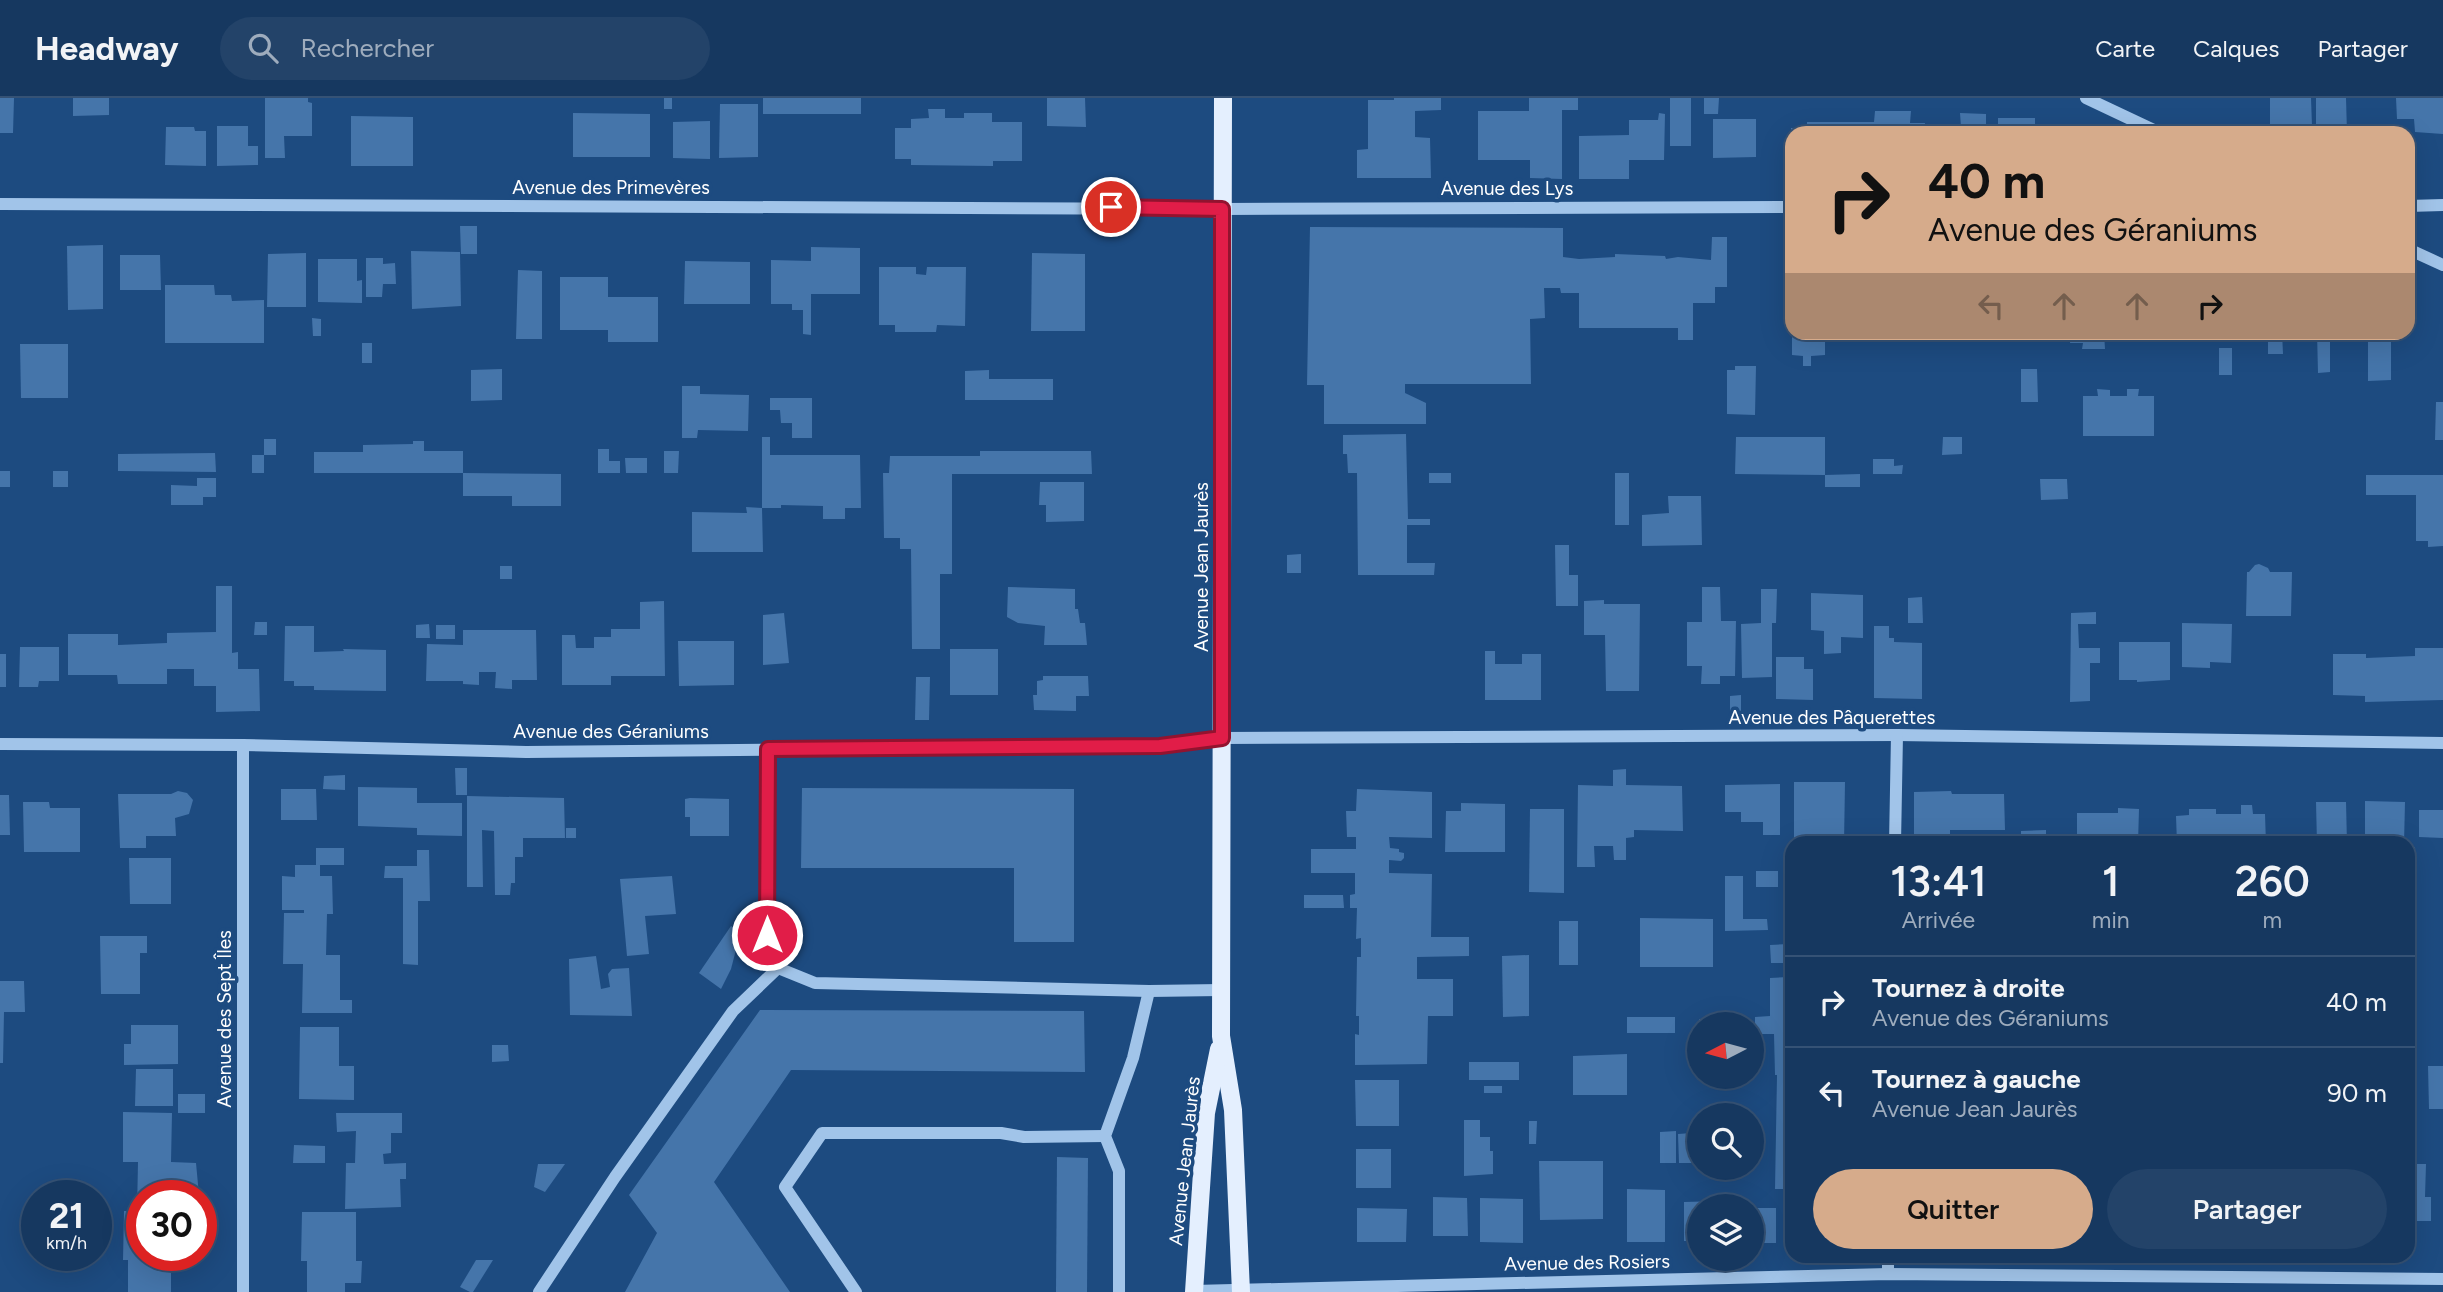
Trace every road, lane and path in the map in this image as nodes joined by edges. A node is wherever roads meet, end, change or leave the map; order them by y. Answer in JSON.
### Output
{"nodes":[{"id":1,"x":1223,"y":98,"type":"edge"},
{"id":2,"x":2086,"y":98,"type":"edge"},
{"id":3,"x":2145,"y":126,"type":"edge"},
{"id":4,"x":0,"y":204,"type":"edge"},
{"id":5,"x":2443,"y":205,"type":"edge"},
{"id":6,"x":2415,"y":206,"type":"edge"},
{"id":7,"x":1785,"y":207,"type":"edge"},
{"id":8,"x":1222,"y":209,"type":"junction"},
{"id":9,"x":2415,"y":252,"type":"edge"},
{"id":10,"x":2443,"y":265,"type":"edge"},
{"id":11,"x":1897,"y":735,"type":"junction"},
{"id":12,"x":1222,"y":738,"type":"junction"},
{"id":13,"x":2443,"y":743,"type":"edge"},
{"id":14,"x":0,"y":744,"type":"edge"},
{"id":15,"x":243,"y":745,"type":"junction"},
{"id":16,"x":768,"y":749,"type":"junction"},
{"id":17,"x":1895,"y":836,"type":"edge"},
{"id":18,"x":778,"y":968,"type":"junction"},
{"id":19,"x":1149,"y":990,"type":"junction"},
{"id":20,"x":1221,"y":990,"type":"junction"},
{"id":21,"x":1221,"y":1036,"type":"junction"},
{"id":22,"x":1105,"y":1136,"type":"junction"},
{"id":23,"x":1888,"y":1263,"type":"edge"},
{"id":24,"x":1888,"y":1274,"type":"junction"},
{"id":25,"x":2443,"y":1279,"type":"edge"},
{"id":26,"x":1241,"y":1291,"type":"edge"},
{"id":27,"x":243,"y":1292,"type":"edge"},
{"id":28,"x":539,"y":1292,"type":"edge"},
{"id":29,"x":856,"y":1292,"type":"edge"},
{"id":30,"x":1119,"y":1292,"type":"edge"},
{"id":31,"x":1194,"y":1292,"type":"edge"}],
"edges":[{"from":1,"to":8,"type":"main road","name":"Avenue Jean Jaurès"},
{"from":2,"to":3,"type":"street"},
{"from":4,"to":8,"type":"street","name":"Avenue des Primevères"},
{"from":5,"to":6,"type":"street"},
{"from":7,"to":8,"type":"street","name":"Avenue des Lys"},
{"from":8,"to":12,"type":"main road","name":"Avenue Jean Jaurès"},
{"from":9,"to":10,"type":"street"},
{"from":11,"to":12,"type":"street","name":"Avenue des Pâquerettes"},
{"from":11,"to":13,"type":"street","name":"Avenue des Pâquerettes"},
{"from":11,"to":17,"type":"street"},
{"from":12,"to":16,"type":"street","name":"Avenue des Géraniums"},
{"from":12,"to":20,"type":"main road","name":"Avenue Jean Jaurès"},
{"from":14,"to":15,"type":"street","name":"Avenue des Géraniums"},
{"from":15,"to":16,"type":"street","name":"Avenue des Géraniums"},
{"from":15,"to":27,"type":"street","name":"Avenue des Sept Îles"},
{"from":16,"to":18,"type":"street"},
{"from":18,"to":19,"type":"street"},
{"from":18,"to":28,"type":"street"},
{"from":19,"to":20,"type":"street"},
{"from":19,"to":22,"type":"street"},
{"from":20,"to":21,"type":"main road","name":"Avenue Jean Jaurès"},
{"from":21,"to":26,"type":"main road","name":"Avenue Jean Jaurès"},
{"from":21,"to":31,"type":"main road","name":"Avenue Jean Jaurès"},
{"from":22,"to":29,"type":"street"},
{"from":22,"to":30,"type":"street"},
{"from":23,"to":24,"type":"street"},
{"from":24,"to":25,"type":"street","name":"Avenue des Rosiers"},
{"from":24,"to":26,"type":"street","name":"Avenue des Rosiers"},
{"from":26,"to":31,"type":"street","name":"Avenue des Rosiers"}]}
